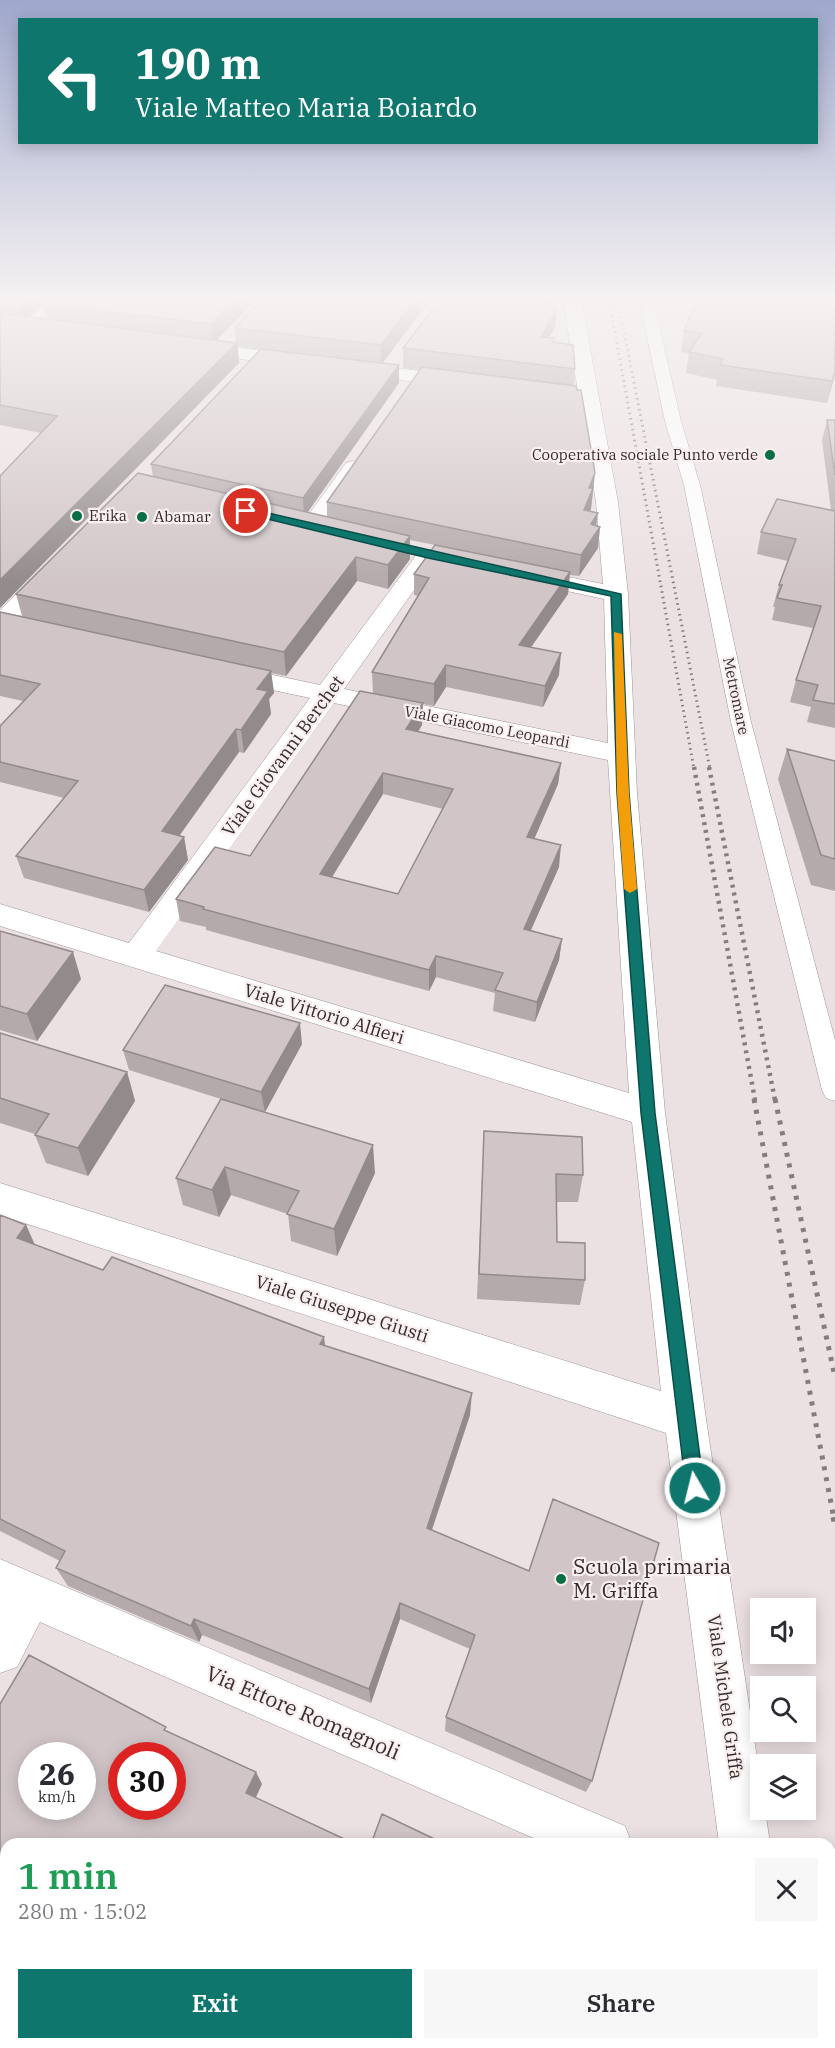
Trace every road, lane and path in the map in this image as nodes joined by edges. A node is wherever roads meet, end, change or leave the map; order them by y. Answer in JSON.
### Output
{"nodes":[{"id":1,"x":576,"y":395,"type":"edge"},
{"id":2,"x":667,"y":395,"type":"edge"},
{"id":3,"x":364,"y":451,"type":"edge"},
{"id":4,"x":290,"y":521,"type":"edge"},
{"id":5,"x":312,"y":526,"type":"junction"},
{"id":6,"x":336,"y":532,"type":"edge"},
{"id":7,"x":428,"y":554,"type":"edge"},
{"id":8,"x":62,"y":562,"type":"edge"},
{"id":9,"x":499,"y":569,"type":"edge"},
{"id":10,"x":616,"y":594,"type":"junction"},
{"id":11,"x":9,"y":625,"type":"edge"},
{"id":12,"x":211,"y":669,"type":"edge"},
{"id":13,"x":327,"y":695,"type":"junction"},
{"id":14,"x":622,"y":754,"type":"junction"},
{"id":15,"x":0,"y":915,"type":"edge"},
{"id":16,"x":135,"y":956,"type":"junction"},
{"id":17,"x":835,"y":1090,"type":"edge"},
{"id":18,"x":648,"y":1113,"type":"junction"},
{"id":19,"x":0,"y":1199,"type":"edge"},
{"id":20,"x":685,"y":1419,"type":"junction"},
{"id":21,"x":14,"y":1589,"type":"edge"},
{"id":22,"x":0,"y":1650,"type":"edge"},
{"id":23,"x":593,"y":1838,"type":"edge"},
{"id":24,"x":744,"y":1838,"type":"edge"}],
"edges":[{"from":1,"to":10,"type":"street","name":"Viale Michele Griffa"},
{"from":2,"to":17,"type":"lane","name":"Metromare"},
{"from":3,"to":5,"type":"street"},
{"from":4,"to":5,"type":"street"},
{"from":5,"to":6,"type":"street"},
{"from":7,"to":13,"type":"street","name":"Viale Giovanni Berchet"},
{"from":8,"to":11,"type":"street"},
{"from":9,"to":10,"type":"street"},
{"from":10,"to":14,"type":"street","name":"Viale Michele Griffa"},
{"from":12,"to":13,"type":"street","name":"Viale Giacomo Leopardi"},
{"from":13,"to":14,"type":"street","name":"Viale Giacomo Leopardi"},
{"from":13,"to":16,"type":"street","name":"Viale Giovanni Berchet"},
{"from":14,"to":18,"type":"street","name":"Viale Michele Griffa"},
{"from":15,"to":16,"type":"street","name":"Viale Vittorio Alfieri"},
{"from":16,"to":18,"type":"street","name":"Viale Vittorio Alfieri"},
{"from":18,"to":20,"type":"street","name":"Viale Michele Griffa"},
{"from":19,"to":20,"type":"street","name":"Viale Giuseppe Giusti"},
{"from":20,"to":24,"type":"street","name":"Viale Michele Griffa"},
{"from":21,"to":22,"type":"street"},
{"from":21,"to":23,"type":"street","name":"Via Ettore Romagnoli"}]}
